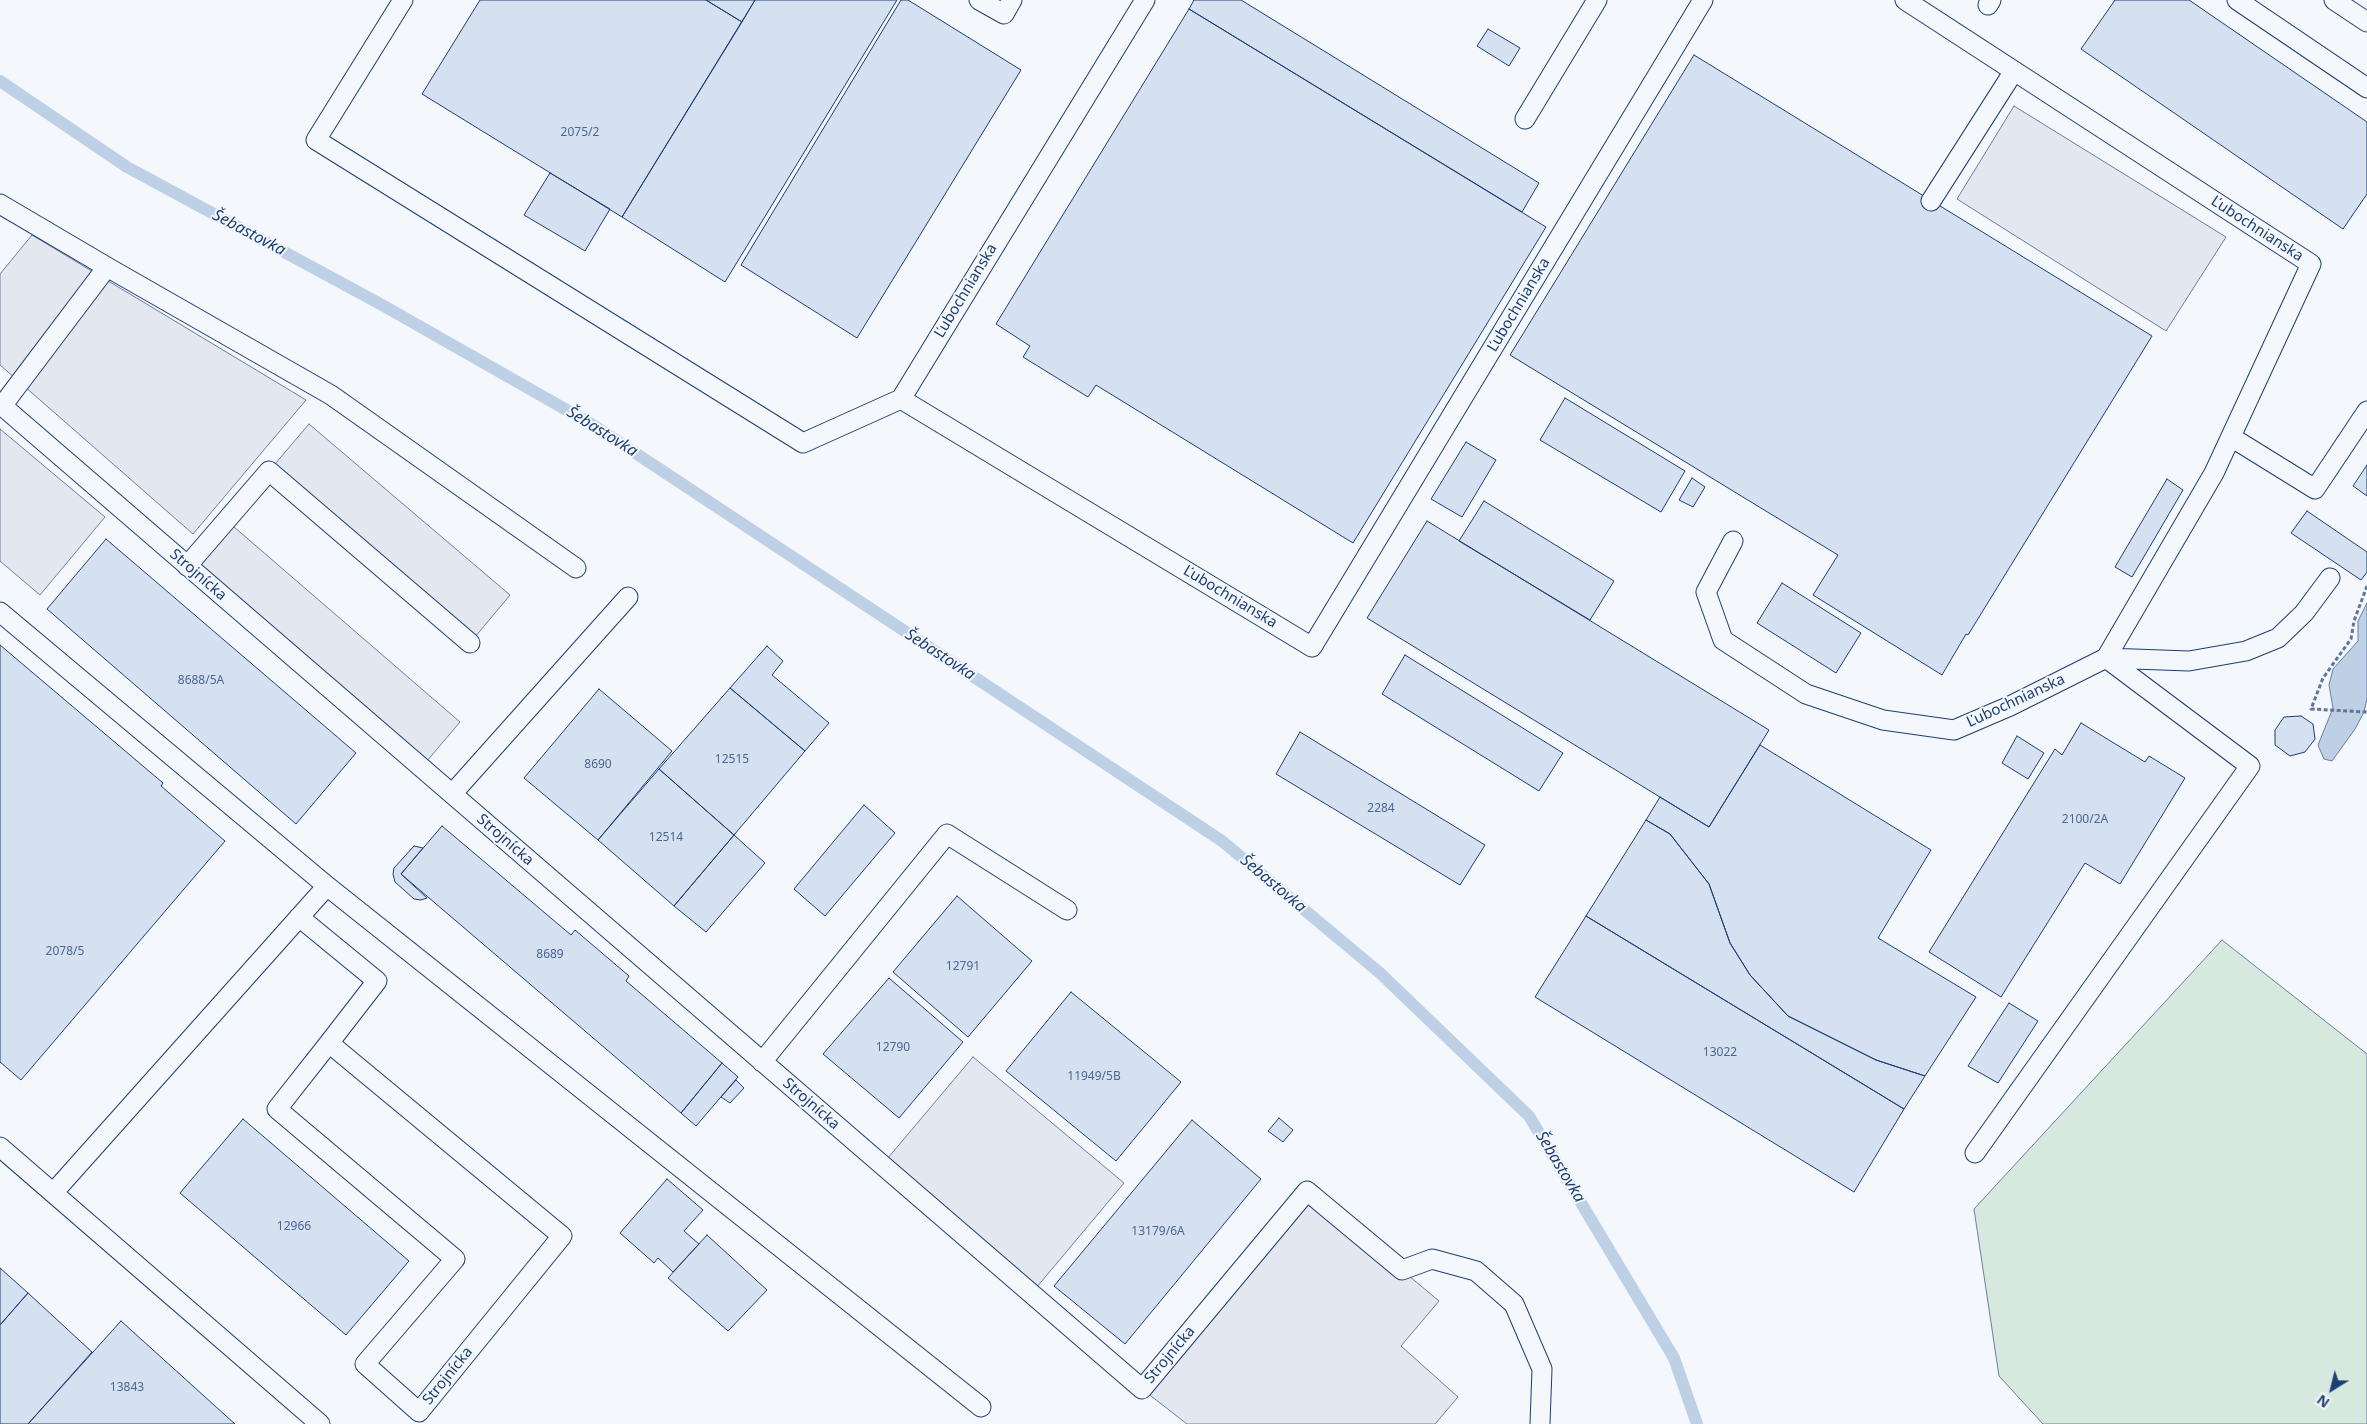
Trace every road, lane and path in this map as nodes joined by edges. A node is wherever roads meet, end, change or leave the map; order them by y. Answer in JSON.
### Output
{"nodes":[{"id":1,"x":403,"y":0,"type":"edge"},
{"id":2,"x":980,"y":0,"type":"edge"},
{"id":3,"x":1012,"y":0,"type":"edge"},
{"id":4,"x":1144,"y":0,"type":"edge"},
{"id":5,"x":1597,"y":0,"type":"edge"},
{"id":6,"x":1703,"y":0,"type":"edge"},
{"id":7,"x":1905,"y":0,"type":"edge"},
{"id":8,"x":2237,"y":0,"type":"edge"},
{"id":9,"x":2334,"y":0,"type":"edge"},
{"id":10,"x":2367,"y":22,"type":"edge"},
{"id":11,"x":2014,"y":71,"type":"junction"},
{"id":12,"x":2367,"y":88,"type":"edge"},
{"id":13,"x":1525,"y":120,"type":"dead end"},
{"id":14,"x":1931,"y":201,"type":"dead end"},
{"id":15,"x":0,"y":204,"type":"edge"},
{"id":16,"x":107,"y":267,"type":"junction"},
{"id":17,"x":901,"y":399,"type":"junction"},
{"id":18,"x":1,"y":405,"type":"edge"},
{"id":19,"x":2367,"y":411,"type":"edge"},
{"id":20,"x":2231,"y":437,"type":"junction"},
{"id":21,"x":1733,"y":541,"type":"dead end"},
{"id":22,"x":187,"y":566,"type":"junction"},
{"id":23,"x":576,"y":568,"type":"dead end"},
{"id":24,"x":2330,"y":578,"type":"dead end"},
{"id":25,"x":2367,"y":586,"type":"edge"},
{"id":26,"x":628,"y":596,"type":"dead end"},
{"id":27,"x":0,"y":612,"type":"edge"},
{"id":28,"x":470,"y":643,"type":"dead end"},
{"id":29,"x":2106,"y":658,"type":"junction"},
{"id":30,"x":2366,"y":712,"type":"edge"},
{"id":31,"x":452,"y":794,"type":"junction"},
{"id":32,"x":326,"y":886,"type":"junction"},
{"id":33,"x":305,"y":910,"type":"junction"},
{"id":34,"x":1067,"y":910,"type":"dead end"},
{"id":35,"x":329,"y":1043,"type":"junction"},
{"id":36,"x":762,"y":1062,"type":"junction"},
{"id":37,"x":0,"y":1147,"type":"edge"},
{"id":38,"x":1975,"y":1153,"type":"dead end"},
{"id":39,"x":53,"y":1193,"type":"junction"},
{"id":40,"x":981,"y":1407,"type":"dead end"},
{"id":41,"x":320,"y":1424,"type":"edge"},
{"id":42,"x":1540,"y":1424,"type":"edge"}],
"edges":[{"from":1,"to":17,"type":"lane"},
{"from":2,"to":3,"type":"lane"},
{"from":4,"to":17,"type":"lane","name":"Ľubochnianska"},
{"from":5,"to":13,"type":"lane"},
{"from":6,"to":17,"type":"lane","name":"Ľubochnianska"},
{"from":7,"to":11,"type":"lane","name":"Ľubochnianska"},
{"from":8,"to":12,"type":"lane"},
{"from":9,"to":10,"type":"lane"},
{"from":11,"to":14,"type":"lane"},
{"from":11,"to":20,"type":"lane","name":"Ľubochnianska"},
{"from":15,"to":16,"type":"lane"},
{"from":16,"to":18,"type":"lane"},
{"from":16,"to":23,"type":"lane"},
{"from":18,"to":22,"type":"lane","name":"Strojnícka"},
{"from":19,"to":20,"type":"lane"},
{"from":20,"to":29,"type":"lane","name":"Ľubochnianska"},
{"from":21,"to":29,"type":"lane","name":"Ľubochnianska"},
{"from":22,"to":28,"type":"lane"},
{"from":22,"to":31,"type":"lane","name":"Strojnícka"},
{"from":24,"to":29,"type":"lane"},
{"from":25,"to":30,"type":"path"},
{"from":26,"to":31,"type":"lane"},
{"from":27,"to":32,"type":"lane"},
{"from":29,"to":38,"type":"lane"},
{"from":31,"to":36,"type":"lane","name":"Strojnícka"},
{"from":32,"to":33,"type":"lane"},
{"from":32,"to":40,"type":"lane"},
{"from":33,"to":35,"type":"lane","name":"Strojnícka"},
{"from":33,"to":39,"type":"lane"},
{"from":34,"to":36,"type":"lane"},
{"from":35,"to":35,"type":"lane","name":"Strojnícka"},
{"from":36,"to":42,"type":"lane","name":"Strojnícka"},
{"from":37,"to":39,"type":"lane"},
{"from":39,"to":41,"type":"lane"}]}
